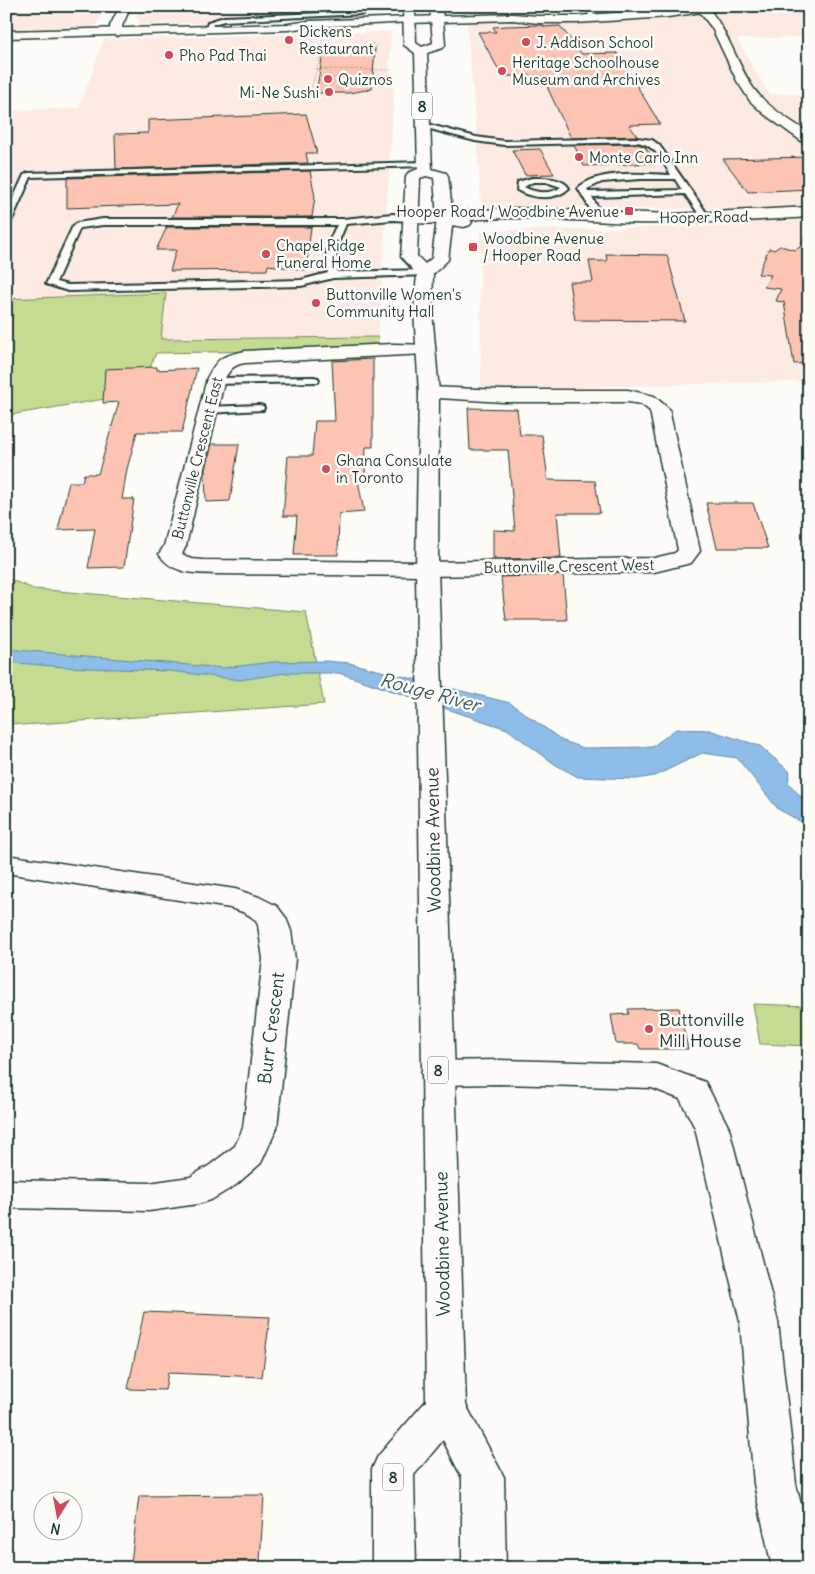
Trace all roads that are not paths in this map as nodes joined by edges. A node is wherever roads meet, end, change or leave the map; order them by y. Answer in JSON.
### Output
{"nodes":[{"id":1,"x":126,"y":6,"type":"edge"},
{"id":2,"x":371,"y":6,"type":"edge"},
{"id":3,"x":409,"y":6,"type":"edge"},
{"id":4,"x":436,"y":6,"type":"edge"},
{"id":5,"x":588,"y":6,"type":"edge"},
{"id":6,"x":723,"y":6,"type":"edge"},
{"id":7,"x":240,"y":7,"type":"edge"},
{"id":8,"x":306,"y":8,"type":"dead end"},
{"id":9,"x":704,"y":10,"type":"junction"},
{"id":10,"x":299,"y":13,"type":"dead end"},
{"id":11,"x":237,"y":14,"type":"dead end"},
{"id":12,"x":593,"y":18,"type":"junction"},
{"id":13,"x":437,"y":21,"type":"junction"},
{"id":14,"x":409,"y":23,"type":"junction"},
{"id":15,"x":212,"y":25,"type":"junction"},
{"id":16,"x":118,"y":33,"type":"junction"},
{"id":17,"x":6,"y":35,"type":"edge"},
{"id":18,"x":422,"y":51,"type":"junction"},
{"id":19,"x":422,"y":124,"type":"junction"},
{"id":20,"x":809,"y":140,"type":"edge"},
{"id":21,"x":424,"y":167,"type":"junction"},
{"id":22,"x":676,"y":177,"type":"junction"},
{"id":23,"x":564,"y":190,"type":"dead end"},
{"id":24,"x":686,"y":192,"type":"junction"},
{"id":25,"x":585,"y":193,"type":"junction"},
{"id":26,"x":809,"y":212,"type":"edge"},
{"id":27,"x":600,"y":217,"type":"junction"},
{"id":28,"x":411,"y":218,"type":"junction"},
{"id":29,"x":706,"y":218,"type":"junction"},
{"id":30,"x":445,"y":219,"type":"junction"},
{"id":31,"x":343,"y":222,"type":"junction"},
{"id":32,"x":6,"y":224,"type":"edge"},
{"id":33,"x":425,"y":273,"type":"junction"},
{"id":34,"x":333,"y":276,"type":"junction"},
{"id":35,"x":426,"y":349,"type":"junction"},
{"id":36,"x":314,"y":380,"type":"dead end"},
{"id":37,"x":216,"y":381,"type":"junction"},
{"id":38,"x":429,"y":393,"type":"junction"},
{"id":39,"x":259,"y":408,"type":"dead end"},
{"id":40,"x":208,"y":410,"type":"junction"},
{"id":41,"x":427,"y":569,"type":"junction"},
{"id":42,"x":6,"y":864,"type":"edge"},
{"id":43,"x":438,"y":1073,"type":"junction"},
{"id":44,"x":6,"y":1194,"type":"edge"},
{"id":45,"x":446,"y":1406,"type":"junction"},
{"id":46,"x":394,"y":1568,"type":"edge"},
{"id":47,"x":484,"y":1568,"type":"edge"},
{"id":48,"x":794,"y":1568,"type":"edge"}],
"edges":[{"from":1,"to":16,"type":"street"},
{"from":2,"to":15,"type":"lane"},
{"from":3,"to":14,"type":"street"},
{"from":4,"to":13,"type":"street"},
{"from":5,"to":12,"type":"lane"},
{"from":6,"to":9,"type":"street"},
{"from":7,"to":11,"type":"lane"},
{"from":8,"to":10,"type":"lane"},
{"from":9,"to":12,"type":"street"},
{"from":9,"to":20,"type":"street"},
{"from":12,"to":13,"type":"street"},
{"from":13,"to":14,"type":"street"},
{"from":13,"to":18,"type":"street"},
{"from":14,"to":15,"type":"street"},
{"from":14,"to":18,"type":"street"},
{"from":15,"to":16,"type":"street"},
{"from":16,"to":17,"type":"street"},
{"from":18,"to":19,"type":"street","number":"8"},
{"from":19,"to":21,"type":"street","number":"8"},
{"from":19,"to":22,"type":"lane"},
{"from":21,"to":28,"type":"street"},
{"from":21,"to":30,"type":"street"},
{"from":21,"to":32,"type":"lane"},
{"from":22,"to":24,"type":"lane"},
{"from":22,"to":25,"type":"lane"},
{"from":23,"to":25,"type":"lane"},
{"from":24,"to":25,"type":"lane"},
{"from":24,"to":29,"type":"lane"},
{"from":25,"to":27,"type":"lane"},
{"from":26,"to":29,"type":"street","name":"Hooper Road"},
{"from":27,"to":29,"type":"street","name":"Hooper Road"},
{"from":27,"to":30,"type":"street","name":"Hooper Road"},
{"from":28,"to":30,"type":"street","name":"Hooper Road"},
{"from":28,"to":31,"type":"lane"},
{"from":28,"to":33,"type":"street"},
{"from":30,"to":33,"type":"street"},
{"from":31,"to":34,"type":"lane"},
{"from":31,"to":34,"type":"lane"},
{"from":33,"to":34,"type":"lane"},
{"from":33,"to":35,"type":"street","name":"Woodbine Avenue","number":"8"},
{"from":35,"to":37,"type":"street","name":"Buttonville Crescent East"},
{"from":35,"to":38,"type":"street","name":"Woodbine Avenue","number":"8"},
{"from":36,"to":37,"type":"lane"},
{"from":37,"to":40,"type":"street","name":"Buttonville Crescent East"},
{"from":38,"to":41,"type":"street","name":"Woodbine Avenue","number":"8"},
{"from":38,"to":41,"type":"street","name":"Buttonville Crescent West"},
{"from":39,"to":40,"type":"lane"},
{"from":40,"to":41,"type":"street","name":"Buttonville Crescent East"},
{"from":41,"to":43,"type":"street","name":"Woodbine Avenue","number":"8"},
{"from":42,"to":44,"type":"street","name":"Burr Crescent"},
{"from":43,"to":45,"type":"street","name":"Woodbine Avenue","number":"8"},
{"from":43,"to":48,"type":"street"},
{"from":45,"to":46,"type":"street","number":"8"},
{"from":45,"to":47,"type":"street","name":"Woodbine Avenue","number":"8"}]}
